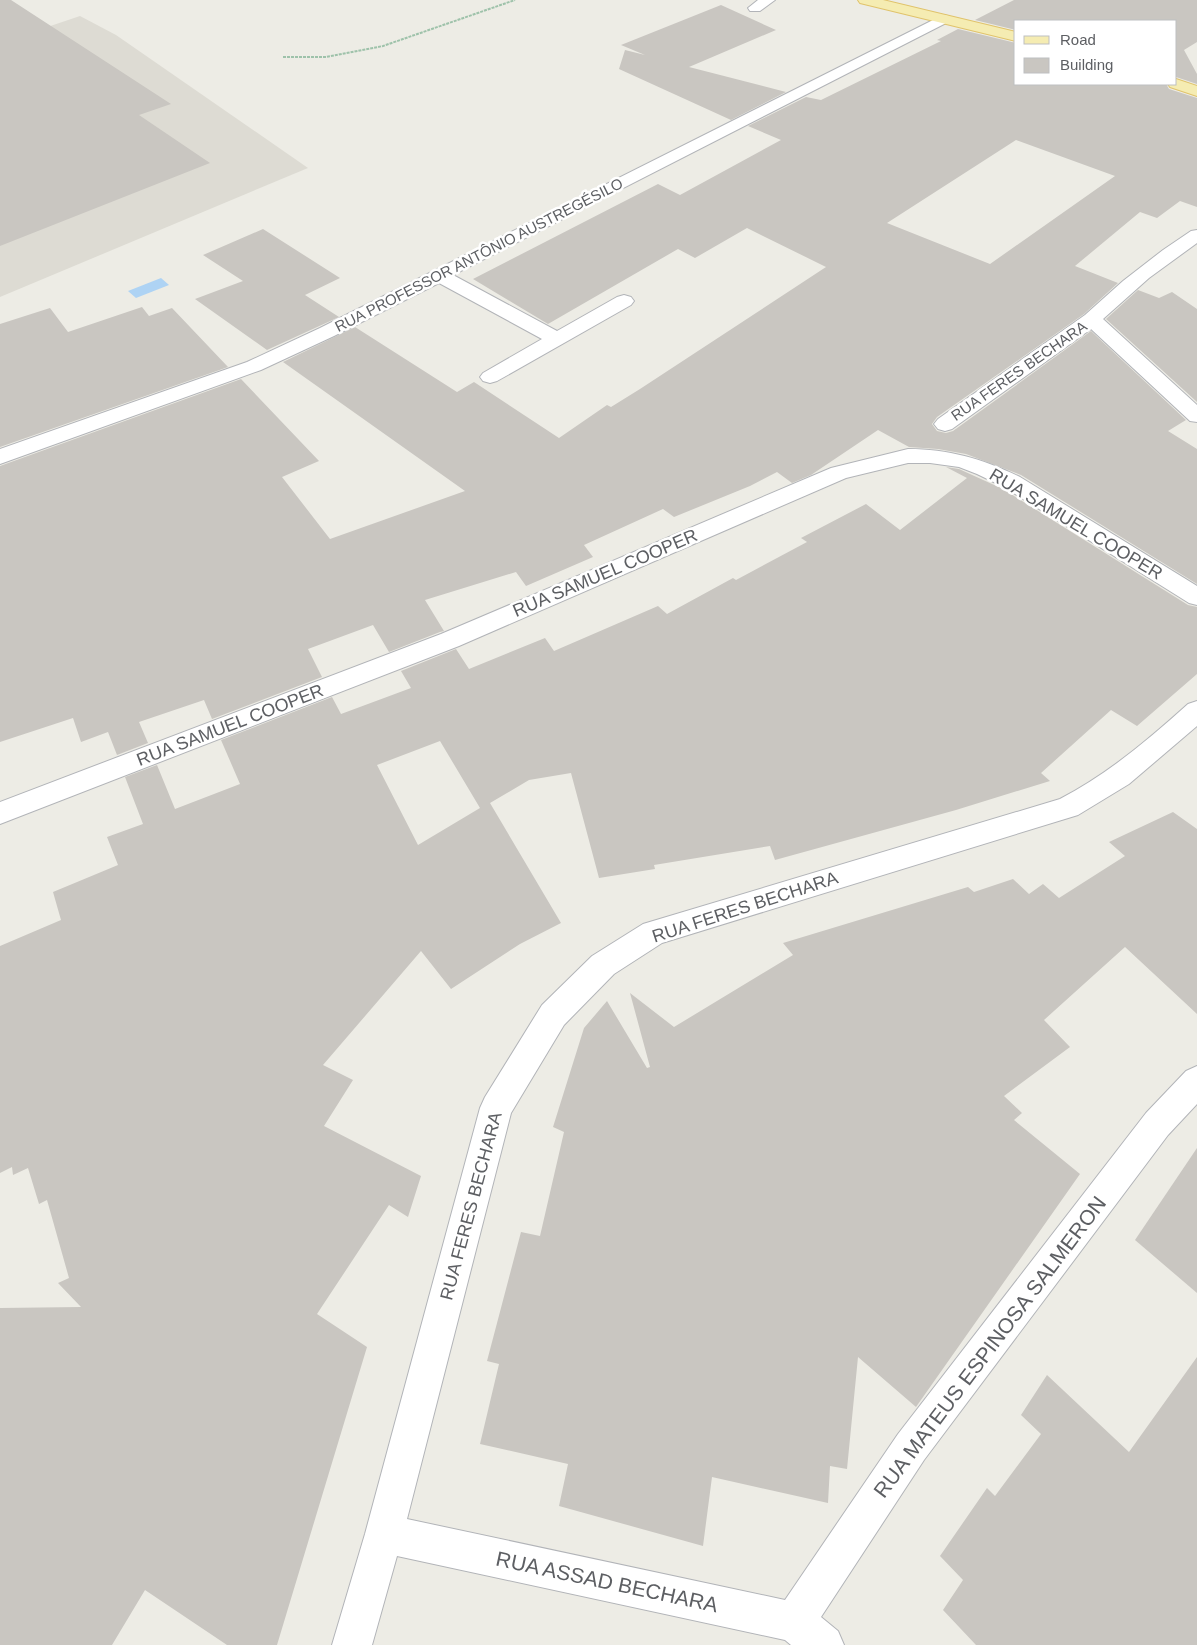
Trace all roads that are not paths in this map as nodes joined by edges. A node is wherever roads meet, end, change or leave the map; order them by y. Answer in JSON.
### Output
{"nodes":[{"id":1,"x":768,"y":0,"type":"edge"},
{"id":2,"x":864,"y":0,"type":"edge"},
{"id":3,"x":755,"y":8,"type":"dead end"},
{"id":4,"x":943,"y":19,"type":"junction"},
{"id":5,"x":1014,"y":37,"type":"edge"},
{"id":6,"x":1177,"y":84,"type":"edge"},
{"id":7,"x":1197,"y":91,"type":"edge"},
{"id":8,"x":1197,"y":235,"type":"edge"},
{"id":9,"x":1178,"y":247,"type":"junction"},
{"id":10,"x":1197,"y":258,"type":"edge"},
{"id":11,"x":439,"y":275,"type":"junction"},
{"id":12,"x":624,"y":301,"type":"dead end"},
{"id":13,"x":1092,"y":319,"type":"junction"},
{"id":14,"x":557,"y":339,"type":"junction"},
{"id":15,"x":490,"y":378,"type":"dead end"},
{"id":16,"x":1197,"y":416,"type":"edge"},
{"id":17,"x":945,"y":424,"type":"dead end"},
{"id":18,"x":0,"y":457,"type":"edge"},
{"id":19,"x":1197,"y":597,"type":"edge"},
{"id":20,"x":1197,"y":711,"type":"edge"},
{"id":21,"x":0,"y":813,"type":"edge"},
{"id":22,"x":1197,"y":1081,"type":"edge"},
{"id":23,"x":384,"y":1534,"type":"junction"},
{"id":24,"x":794,"y":1622,"type":"junction"},
{"id":25,"x":352,"y":1645,"type":"edge"},
{"id":26,"x":824,"y":1645,"type":"edge"}],
"edges":[{"from":1,"to":3,"type":"street"},
{"from":2,"to":4,"type":"main road"},
{"from":4,"to":5,"type":"main road"},
{"from":4,"to":11,"type":"street","name":"RUA PROFESSOR ANTÔNIO AUSTREGÉSILO"},
{"from":6,"to":7,"type":"main road"},
{"from":8,"to":9,"type":"street","name":"RUA FERES BECHARA"},
{"from":9,"to":10,"type":"street"},
{"from":9,"to":13,"type":"street","name":"RUA FERES BECHARA"},
{"from":11,"to":14,"type":"street"},
{"from":11,"to":18,"type":"street","name":"RUA PROFESSOR ANTÔNIO AUSTREGÉSILO"},
{"from":12,"to":14,"type":"street"},
{"from":13,"to":16,"type":"street","name":"RUA FERES BECHARA"},
{"from":13,"to":17,"type":"street","name":"RUA FERES BECHARA"},
{"from":14,"to":15,"type":"street"},
{"from":19,"to":21,"type":"street","name":"RUA SAMUEL COOPER"},
{"from":20,"to":23,"type":"street","name":"RUA FERES BECHARA"},
{"from":22,"to":24,"type":"street","name":"RUA MATEUS ESPINOSA SALMERON"},
{"from":23,"to":24,"type":"street","name":"RUA ASSAD BECHARA"},
{"from":23,"to":25,"type":"street","name":"RUA FERES BECHARA"},
{"from":24,"to":26,"type":"street","name":"RUA ASSAD BECHARA"}]}
